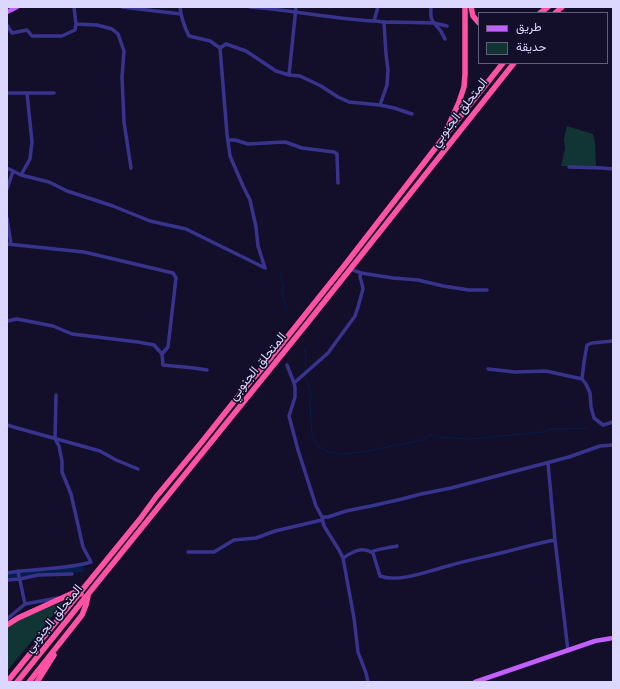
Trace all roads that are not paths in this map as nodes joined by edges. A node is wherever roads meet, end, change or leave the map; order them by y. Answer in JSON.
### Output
{"nodes":[{"id":1,"x":17,"y":7,"type":"edge"},
{"id":2,"x":74,"y":7,"type":"edge"},
{"id":3,"x":122,"y":7,"type":"edge"},
{"id":4,"x":180,"y":7,"type":"edge"},
{"id":5,"x":250,"y":7,"type":"edge"},
{"id":6,"x":378,"y":7,"type":"edge"},
{"id":7,"x":431,"y":7,"type":"edge"},
{"id":8,"x":464,"y":7,"type":"edge"},
{"id":9,"x":471,"y":7,"type":"edge"},
{"id":10,"x":295,"y":9,"type":"edge"},
{"id":11,"x":7,"y":12,"type":"edge"},
{"id":12,"x":181,"y":14,"type":"junction"},
{"id":13,"x":374,"y":21,"type":"junction"},
{"id":14,"x":478,"y":22,"type":"edge"},
{"id":15,"x":384,"y":23,"type":"junction"},
{"id":16,"x":434,"y":23,"type":"junction"},
{"id":17,"x":76,"y":24,"type":"junction"},
{"id":18,"x":7,"y":25,"type":"edge"},
{"id":19,"x":447,"y":26,"type":"dead end"},
{"id":20,"x":445,"y":39,"type":"dead end"},
{"id":21,"x":220,"y":48,"type":"junction"},
{"id":22,"x":502,"y":64,"type":"edge"},
{"id":23,"x":513,"y":64,"type":"edge"},
{"id":24,"x":289,"y":75,"type":"junction"},
{"id":25,"x":7,"y":92,"type":"edge"},
{"id":26,"x":27,"y":92,"type":"junction"},
{"id":27,"x":54,"y":93,"type":"dead end"},
{"id":28,"x":380,"y":105,"type":"junction"},
{"id":29,"x":412,"y":114,"type":"dead end"},
{"id":30,"x":444,"y":137,"type":"junction"},
{"id":31,"x":228,"y":140,"type":"junction"},
{"id":32,"x":569,"y":167,"type":"dead end"},
{"id":33,"x":7,"y":168,"type":"edge"},
{"id":34,"x":131,"y":168,"type":"dead end"},
{"id":35,"x":613,"y":170,"type":"edge"},
{"id":36,"x":12,"y":171,"type":"junction"},
{"id":37,"x":21,"y":175,"type":"junction"},
{"id":38,"x":338,"y":183,"type":"dead end"},
{"id":39,"x":7,"y":189,"type":"edge"},
{"id":40,"x":7,"y":218,"type":"edge"},
{"id":41,"x":9,"y":244,"type":"edge"},
{"id":42,"x":350,"y":269,"type":"junction"},
{"id":43,"x":361,"y":273,"type":"junction"},
{"id":44,"x":487,"y":290,"type":"dead end"},
{"id":45,"x":7,"y":320,"type":"edge"},
{"id":46,"x":613,"y":341,"type":"edge"},
{"id":47,"x":162,"y":354,"type":"junction"},
{"id":48,"x":287,"y":365,"type":"dead end"},
{"id":49,"x":488,"y":369,"type":"dead end"},
{"id":50,"x":207,"y":370,"type":"dead end"},
{"id":51,"x":582,"y":379,"type":"junction"},
{"id":52,"x":294,"y":384,"type":"junction"},
{"id":53,"x":56,"y":395,"type":"dead end"},
{"id":54,"x":613,"y":422,"type":"edge"},
{"id":55,"x":7,"y":424,"type":"edge"},
{"id":56,"x":55,"y":439,"type":"junction"},
{"id":57,"x":613,"y":445,"type":"edge"},
{"id":58,"x":548,"y":463,"type":"junction"},
{"id":59,"x":138,"y":469,"type":"dead end"},
{"id":60,"x":322,"y":518,"type":"junction"},
{"id":61,"x":555,"y":540,"type":"junction"},
{"id":62,"x":397,"y":546,"type":"dead end"},
{"id":63,"x":188,"y":552,"type":"dead end"},
{"id":64,"x":371,"y":552,"type":"junction"},
{"id":65,"x":343,"y":558,"type":"junction"},
{"id":66,"x":18,"y":571,"type":"junction"},
{"id":67,"x":7,"y":573,"type":"edge"},
{"id":68,"x":72,"y":574,"type":"dead end"},
{"id":69,"x":20,"y":579,"type":"junction"},
{"id":70,"x":7,"y":580,"type":"edge"},
{"id":71,"x":79,"y":593,"type":"junction"},
{"id":72,"x":87,"y":596,"type":"junction"},
{"id":73,"x":61,"y":598,"type":"junction"},
{"id":74,"x":25,"y":604,"type":"junction"},
{"id":75,"x":7,"y":619,"type":"edge"},
{"id":76,"x":7,"y":625,"type":"edge"},
{"id":77,"x":613,"y":638,"type":"edge"},
{"id":78,"x":59,"y":644,"type":"junction"},
{"id":79,"x":568,"y":651,"type":"junction"},
{"id":80,"x":7,"y":682,"type":"edge"},
{"id":81,"x":17,"y":682,"type":"edge"},
{"id":82,"x":29,"y":682,"type":"edge"},
{"id":83,"x":37,"y":682,"type":"edge"},
{"id":84,"x":368,"y":682,"type":"edge"},
{"id":85,"x":475,"y":682,"type":"edge"}],
"edges":[{"from":1,"to":11,"type":"main road"},
{"from":2,"to":17,"type":"street"},
{"from":3,"to":12,"type":"street"},
{"from":4,"to":12,"type":"street"},
{"from":5,"to":10,"type":"street"},
{"from":6,"to":13,"type":"street"},
{"from":7,"to":16,"type":"street"},
{"from":8,"to":30,"type":"highway"},
{"from":9,"to":14,"type":"highway"},
{"from":10,"to":13,"type":"street"},
{"from":10,"to":24,"type":"street"},
{"from":12,"to":21,"type":"street"},
{"from":13,"to":15,"type":"street"},
{"from":15,"to":16,"type":"street"},
{"from":15,"to":28,"type":"street"},
{"from":16,"to":19,"type":"street"},
{"from":16,"to":20,"type":"street"},
{"from":17,"to":18,"type":"street"},
{"from":17,"to":34,"type":"street"},
{"from":21,"to":24,"type":"street"},
{"from":21,"to":31,"type":"street"},
{"from":22,"to":30,"type":"highway","name":"المتحلق الجنوبي"},
{"from":23,"to":42,"type":"highway","name":"المتحلق الجنوبي"},
{"from":24,"to":28,"type":"street"},
{"from":25,"to":26,"type":"street"},
{"from":26,"to":27,"type":"street"},
{"from":26,"to":37,"type":"street"},
{"from":28,"to":29,"type":"street"},
{"from":30,"to":71,"type":"highway","name":"المتحلق الجنوبي"},
{"from":31,"to":37,"type":"street"},
{"from":31,"to":38,"type":"street"},
{"from":32,"to":35,"type":"street"},
{"from":33,"to":36,"type":"street"},
{"from":36,"to":37,"type":"street"},
{"from":36,"to":39,"type":"street"},
{"from":40,"to":41,"type":"street"},
{"from":41,"to":47,"type":"street"},
{"from":42,"to":43,"type":"street"},
{"from":42,"to":72,"type":"highway","name":"المتحلق الجنوبي"},
{"from":43,"to":44,"type":"street"},
{"from":43,"to":52,"type":"street"},
{"from":45,"to":47,"type":"street"},
{"from":46,"to":51,"type":"street"},
{"from":47,"to":50,"type":"street"},
{"from":48,"to":52,"type":"street"},
{"from":49,"to":51,"type":"street"},
{"from":51,"to":54,"type":"street"},
{"from":52,"to":60,"type":"street"},
{"from":53,"to":56,"type":"street"},
{"from":55,"to":56,"type":"street"},
{"from":56,"to":59,"type":"street"},
{"from":56,"to":66,"type":"street"},
{"from":57,"to":58,"type":"street"},
{"from":58,"to":60,"type":"street"},
{"from":58,"to":61,"type":"street"},
{"from":60,"to":63,"type":"street"},
{"from":60,"to":65,"type":"street"},
{"from":61,"to":64,"type":"street"},
{"from":61,"to":79,"type":"street"},
{"from":62,"to":64,"type":"street"},
{"from":64,"to":65,"type":"street"},
{"from":65,"to":84,"type":"street"},
{"from":66,"to":67,"type":"street"},
{"from":66,"to":69,"type":"street"},
{"from":68,"to":69,"type":"street"},
{"from":69,"to":70,"type":"street"},
{"from":69,"to":74,"type":"street"},
{"from":71,"to":72,"type":"highway"},
{"from":71,"to":73,"type":"highway"},
{"from":71,"to":80,"type":"highway","name":"المتحلق الجنوبي"},
{"from":72,"to":78,"type":"highway"},
{"from":72,"to":81,"type":"highway","name":"المتحلق الجنوبي"},
{"from":73,"to":74,"type":"street"},
{"from":73,"to":76,"type":"highway"},
{"from":74,"to":75,"type":"street"},
{"from":77,"to":79,"type":"main road"},
{"from":78,"to":82,"type":"highway"},
{"from":78,"to":83,"type":"highway"},
{"from":79,"to":85,"type":"main road"}]}
